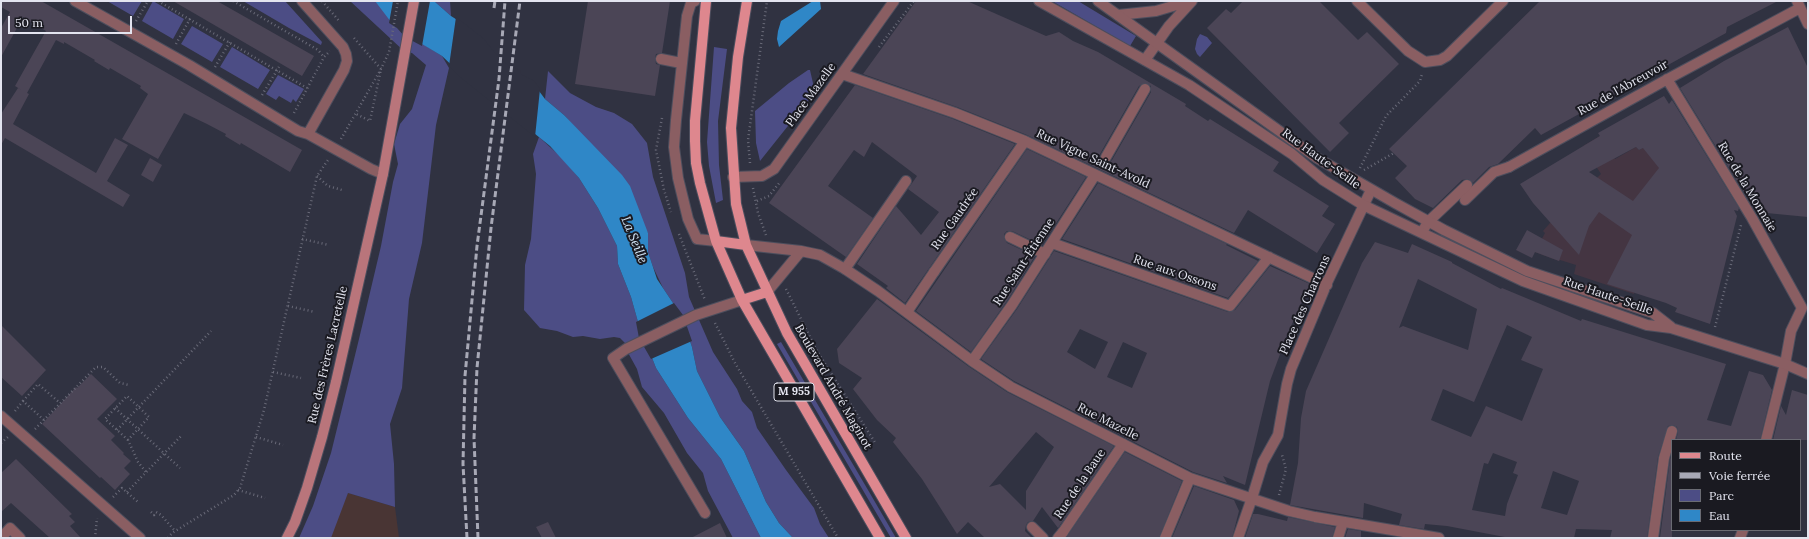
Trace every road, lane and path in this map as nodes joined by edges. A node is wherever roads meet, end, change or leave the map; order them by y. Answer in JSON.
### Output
{"nodes":[{"id":1,"x":75,"y":1,"type":"edge"},
{"id":2,"x":148,"y":1,"type":"edge"},
{"id":3,"x":158,"y":1,"type":"edge"},
{"id":4,"x":233,"y":1,"type":"edge"},
{"id":5,"x":302,"y":1,"type":"edge"},
{"id":6,"x":398,"y":1,"type":"edge"},
{"id":7,"x":414,"y":1,"type":"edge"},
{"id":8,"x":695,"y":1,"type":"edge"},
{"id":9,"x":706,"y":1,"type":"edge"},
{"id":10,"x":743,"y":1,"type":"edge"},
{"id":11,"x":747,"y":1,"type":"edge"},
{"id":12,"x":767,"y":1,"type":"edge"},
{"id":13,"x":894,"y":1,"type":"edge"},
{"id":14,"x":1039,"y":1,"type":"edge"},
{"id":15,"x":1098,"y":1,"type":"edge"},
{"id":16,"x":1191,"y":1,"type":"edge"},
{"id":17,"x":1357,"y":1,"type":"edge"},
{"id":18,"x":1503,"y":1,"type":"edge"},
{"id":19,"x":1799,"y":4,"type":"edge"},
{"id":20,"x":1118,"y":15,"type":"junction"},
{"id":21,"x":190,"y":18,"type":"junction"},
{"id":22,"x":743,"y":18,"type":"junction"},
{"id":23,"x":135,"y":22,"type":"dead end"},
{"id":24,"x":1808,"y":24,"type":"edge"},
{"id":25,"x":230,"y":41,"type":"junction"},
{"id":26,"x":1156,"y":42,"type":"junction"},
{"id":27,"x":339,"y":43,"type":"junction"},
{"id":28,"x":175,"y":45,"type":"dead end"},
{"id":29,"x":324,"y":57,"type":"junction"},
{"id":30,"x":661,"y":59,"type":"dead end"},
{"id":31,"x":1145,"y":60,"type":"junction"},
{"id":32,"x":1425,"y":62,"type":"junction"},
{"id":33,"x":682,"y":63,"type":"junction"},
{"id":34,"x":279,"y":67,"type":"dead end"},
{"id":35,"x":214,"y":68,"type":"dead end"},
{"id":36,"x":381,"y":69,"type":"junction"},
{"id":37,"x":277,"y":70,"type":"junction"},
{"id":38,"x":842,"y":74,"type":"junction"},
{"id":39,"x":1667,"y":79,"type":"junction"},
{"id":40,"x":307,"y":88,"type":"junction"},
{"id":41,"x":1145,"y":89,"type":"dead end"},
{"id":42,"x":262,"y":95,"type":"dead end"},
{"id":43,"x":294,"y":114,"type":"dead end"},
{"id":44,"x":356,"y":114,"type":"junction"},
{"id":45,"x":308,"y":134,"type":"junction"},
{"id":46,"x":1024,"y":141,"type":"junction"},
{"id":47,"x":335,"y":149,"type":"junction"},
{"id":48,"x":1394,"y":153,"type":"dead end"},
{"id":49,"x":1106,"y":157,"type":"tunnel mouth"},
{"id":50,"x":1098,"y":171,"type":"junction"},
{"id":51,"x":1363,"y":171,"type":"dead end"},
{"id":52,"x":383,"y":174,"type":"junction"},
{"id":53,"x":1357,"y":174,"type":"dead end"},
{"id":54,"x":317,"y":176,"type":"junction"},
{"id":55,"x":733,"y":176,"type":"junction"},
{"id":56,"x":752,"y":176,"type":"junction"},
{"id":57,"x":906,"y":181,"type":"dead end"},
{"id":58,"x":1467,"y":185,"type":"dead end"},
{"id":59,"x":342,"y":190,"type":"dead end"},
{"id":60,"x":1371,"y":190,"type":"junction"},
{"id":61,"x":1465,"y":200,"type":"dead end"},
{"id":62,"x":1363,"y":205,"type":"junction"},
{"id":63,"x":1752,"y":218,"type":"junction"},
{"id":64,"x":1428,"y":222,"type":"junction"},
{"id":65,"x":1422,"y":232,"type":"junction"},
{"id":66,"x":1010,"y":237,"type":"dead end"},
{"id":67,"x":302,"y":239,"type":"junction"},
{"id":68,"x":716,"y":241,"type":"junction"},
{"id":69,"x":1052,"y":243,"type":"junction"},
{"id":70,"x":329,"y":245,"type":"dead end"},
{"id":71,"x":746,"y":245,"type":"junction"},
{"id":72,"x":771,"y":247,"type":"junction"},
{"id":73,"x":801,"y":251,"type":"junction"},
{"id":74,"x":1045,"y":254,"type":"junction"},
{"id":75,"x":1269,"y":257,"type":"junction"},
{"id":76,"x":845,"y":269,"type":"junction"},
{"id":77,"x":781,"y":275,"type":"junction"},
{"id":78,"x":1325,"y":287,"type":"junction"},
{"id":79,"x":767,"y":292,"type":"junction"},
{"id":80,"x":742,"y":300,"type":"junction"},
{"id":81,"x":1805,"y":305,"type":"edge"},
{"id":82,"x":288,"y":306,"type":"junction"},
{"id":83,"x":316,"y":312,"type":"dead end"},
{"id":84,"x":907,"y":312,"type":"junction"},
{"id":85,"x":1715,"y":327,"type":"dead end"},
{"id":86,"x":1671,"y":328,"type":"junction"},
{"id":87,"x":211,"y":331,"type":"dead end"},
{"id":88,"x":972,"y":361,"type":"junction"},
{"id":89,"x":1785,"y":364,"type":"junction"},
{"id":90,"x":273,"y":372,"type":"junction"},
{"id":91,"x":1808,"y":374,"type":"edge"},
{"id":92,"x":301,"y":378,"type":"dead end"},
{"id":93,"x":129,"y":385,"type":"dead end"},
{"id":94,"x":23,"y":401,"type":"junction"},
{"id":95,"x":60,"y":404,"type":"junction"},
{"id":96,"x":138,"y":407,"type":"junction"},
{"id":97,"x":115,"y":408,"type":"junction"},
{"id":98,"x":3,"y":418,"type":"edge"},
{"id":99,"x":127,"y":419,"type":"junction"},
{"id":100,"x":44,"y":420,"type":"junction"},
{"id":101,"x":138,"y":429,"type":"junction"},
{"id":102,"x":117,"y":430,"type":"junction"},
{"id":103,"x":1672,"y":431,"type":"dead end"},
{"id":104,"x":182,"y":435,"type":"dead end"},
{"id":105,"x":1278,"y":435,"type":"junction"},
{"id":106,"x":8,"y":437,"type":"dead end"},
{"id":107,"x":256,"y":437,"type":"junction"},
{"id":108,"x":26,"y":438,"type":"junction"},
{"id":109,"x":1766,"y":439,"type":"edge"},
{"id":110,"x":128,"y":440,"type":"junction"},
{"id":111,"x":1,"y":443,"type":"edge"},
{"id":112,"x":876,"y":444,"type":"dead end"},
{"id":113,"x":1123,"y":444,"type":"junction"},
{"id":114,"x":283,"y":445,"type":"dead end"},
{"id":115,"x":164,"y":453,"type":"junction"},
{"id":116,"x":180,"y":468,"type":"dead end"},
{"id":117,"x":146,"y":472,"type":"junction"},
{"id":118,"x":1190,"y":478,"type":"junction"},
{"id":119,"x":238,"y":490,"type":"junction"},
{"id":120,"x":127,"y":492,"type":"junction"},
{"id":121,"x":265,"y":498,"type":"dead end"},
{"id":122,"x":1252,"y":498,"type":"junction"},
{"id":123,"x":109,"y":501,"type":"dead end"},
{"id":124,"x":139,"y":503,"type":"dead end"},
{"id":125,"x":1276,"y":507,"type":"junction"},
{"id":126,"x":151,"y":512,"type":"dead end"},
{"id":127,"x":97,"y":514,"type":"dead end"},
{"id":128,"x":705,"y":514,"type":"dead end"},
{"id":129,"x":1343,"y":522,"type":"junction"},
{"id":130,"x":1032,"y":527,"type":"dead end"},
{"id":131,"x":175,"y":531,"type":"junction"},
{"id":132,"x":1060,"y":535,"type":"edge"},
{"id":133,"x":1,"y":538,"type":"edge"},
{"id":134,"x":20,"y":538,"type":"edge"},
{"id":135,"x":96,"y":538,"type":"edge"},
{"id":136,"x":140,"y":538,"type":"edge"},
{"id":137,"x":168,"y":538,"type":"edge"},
{"id":138,"x":287,"y":538,"type":"edge"},
{"id":139,"x":880,"y":538,"type":"edge"},
{"id":140,"x":906,"y":538,"type":"edge"},
{"id":141,"x":1043,"y":538,"type":"edge"},
{"id":142,"x":1165,"y":538,"type":"edge"},
{"id":143,"x":1238,"y":538,"type":"edge"},
{"id":144,"x":1338,"y":538,"type":"edge"},
{"id":145,"x":1439,"y":538,"type":"edge"},
{"id":146,"x":1653,"y":538,"type":"edge"}],
"edges":[{"from":1,"to":45,"type":"street"},
{"from":2,"to":23,"type":"path"},
{"from":3,"to":21,"type":"path"},
{"from":4,"to":29,"type":"path"},
{"from":5,"to":27,"type":"street"},
{"from":6,"to":36,"type":"path"},
{"from":7,"to":52,"type":"main road","name":"Rue des Frères Lacretelle"},
{"from":8,"to":33,"type":"street"},
{"from":9,"to":68,"type":"main road","number":"M 955"},
{"from":10,"to":22,"type":"main road","number":"M 955"},
{"from":11,"to":22,"type":"main road","number":"M 955"},
{"from":12,"to":56,"type":"path"},
{"from":13,"to":38,"type":"street","name":"Place Mazelle"},
{"from":14,"to":31,"type":"street","name":"Rue Haute-Seille"},
{"from":15,"to":20,"type":"street","name":"Rue Haute-Seille"},
{"from":16,"to":20,"type":"street"},
{"from":16,"to":26,"type":"street"},
{"from":17,"to":32,"type":"street"},
{"from":18,"to":32,"type":"street"},
{"from":19,"to":24,"type":"street"},
{"from":19,"to":39,"type":"street","name":"Rue de l'Abreuvoir"},
{"from":20,"to":26,"type":"street","name":"Rue Haute-Seille"},
{"from":21,"to":25,"type":"path"},
{"from":21,"to":28,"type":"path"},
{"from":22,"to":55,"type":"main road","number":"M 955"},
{"from":25,"to":35,"type":"path"},
{"from":25,"to":37,"type":"path"},
{"from":26,"to":31,"type":"street"},
{"from":26,"to":60,"type":"street","name":"Rue Haute-Seille"},
{"from":27,"to":29,"type":"path"},
{"from":27,"to":45,"type":"street"},
{"from":29,"to":40,"type":"path"},
{"from":30,"to":33,"type":"street"},
{"from":31,"to":62,"type":"street","name":"Rue Haute-Seille"},
{"from":32,"to":53,"type":"path"},
{"from":33,"to":68,"type":"street"},
{"from":34,"to":37,"type":"path"},
{"from":36,"to":44,"type":"path"},
{"from":36,"to":44,"type":"path"},
{"from":37,"to":40,"type":"path"},
{"from":37,"to":42,"type":"path"},
{"from":38,"to":46,"type":"street","name":"Rue Vigne Saint-Avold"},
{"from":38,"to":56,"type":"street","name":"Place Mazelle"},
{"from":39,"to":61,"type":"street","name":"Rue de l'Abreuvoir"},
{"from":39,"to":63,"type":"street","name":"Rue de la Monnaie"},
{"from":40,"to":43,"type":"path"},
{"from":41,"to":49,"type":"street"},
{"from":44,"to":47,"type":"path"},
{"from":45,"to":47,"type":"street"},
{"from":46,"to":50,"type":"street","name":"Rue Vigne Saint-Avold"},
{"from":46,"to":84,"type":"street","name":"Rue Gaudrée"},
{"from":47,"to":52,"type":"street"},
{"from":47,"to":54,"type":"path"},
{"from":48,"to":51,"type":"path"},
{"from":50,"to":69,"type":"street","name":"Rue Saint-Étienne"},
{"from":50,"to":75,"type":"street","name":"Rue Vigne Saint-Avold"},
{"from":52,"to":138,"type":"main road","name":"Rue des Frères Lacretelle"},
{"from":54,"to":59,"type":"path"},
{"from":54,"to":67,"type":"path"},
{"from":55,"to":56,"type":"street","name":"Place Mazelle"},
{"from":55,"to":71,"type":"main road","number":"M 955"},
{"from":56,"to":72,"type":"path"},
{"from":57,"to":76,"type":"street"},
{"from":58,"to":64,"type":"street"},
{"from":60,"to":62,"type":"street","name":"Place des Charrons"},
{"from":60,"to":64,"type":"street","name":"Rue Haute-Seille"},
{"from":62,"to":65,"type":"street","name":"Rue Haute-Seille"},
{"from":62,"to":78,"type":"street","name":"Place des Charrons"},
{"from":63,"to":81,"type":"street","name":"Rue de la Monnaie"},
{"from":63,"to":85,"type":"path"},
{"from":64,"to":65,"type":"street"},
{"from":64,"to":86,"type":"street","name":"Rue Haute-Seille"},
{"from":65,"to":86,"type":"street","name":"Rue Haute-Seille"},
{"from":66,"to":74,"type":"street"},
{"from":67,"to":70,"type":"path"},
{"from":67,"to":82,"type":"path"},
{"from":68,"to":71,"type":"main road"},
{"from":68,"to":80,"type":"main road","number":"M 955"},
{"from":69,"to":74,"type":"street","name":"Rue Saint-Étienne"},
{"from":69,"to":75,"type":"street","name":"Rue aux Ossons"},
{"from":71,"to":72,"type":"street","name":"Rue Mazelle"},
{"from":71,"to":79,"type":"main road","name":"Boulevard André Maginot","number":"M 955"},
{"from":72,"to":73,"type":"street","name":"Rue Mazelle"},
{"from":73,"to":76,"type":"street","name":"Rue Mazelle"},
{"from":73,"to":77,"type":"street"},
{"from":74,"to":88,"type":"street","name":"Rue Saint-Étienne"},
{"from":75,"to":78,"type":"street","name":"Rue Vigne Saint-Avold"},
{"from":76,"to":84,"type":"street","name":"Rue Mazelle"},
{"from":77,"to":79,"type":"street"},
{"from":77,"to":112,"type":"path"},
{"from":78,"to":105,"type":"street","name":"Place des Charrons"},
{"from":79,"to":80,"type":"main road"},
{"from":79,"to":140,"type":"main road","name":"Boulevard André Maginot","number":"M 955"},
{"from":80,"to":128,"type":"street"},
{"from":80,"to":139,"type":"main road","number":"M 955"},
{"from":81,"to":89,"type":"street"},
{"from":82,"to":83,"type":"path"},
{"from":82,"to":90,"type":"path"},
{"from":84,"to":88,"type":"street","name":"Rue Mazelle"},
{"from":86,"to":89,"type":"street","name":"Rue Haute-Seille"},
{"from":87,"to":96,"type":"path"},
{"from":88,"to":113,"type":"street","name":"Rue Mazelle"},
{"from":89,"to":91,"type":"street","name":"Rue Haute-Seille"},
{"from":89,"to":109,"type":"street"},
{"from":90,"to":92,"type":"path"},
{"from":90,"to":107,"type":"path"},
{"from":93,"to":95,"type":"path"},
{"from":94,"to":95,"type":"path"},
{"from":94,"to":98,"type":"path"},
{"from":94,"to":100,"type":"path"},
{"from":95,"to":100,"type":"path"},
{"from":96,"to":97,"type":"path"},
{"from":96,"to":99,"type":"path"},
{"from":96,"to":101,"type":"path"},
{"from":97,"to":99,"type":"path"},
{"from":97,"to":102,"type":"path"},
{"from":98,"to":108,"type":"street"},
{"from":99,"to":101,"type":"path"},
{"from":99,"to":102,"type":"path"},
{"from":100,"to":108,"type":"path"},
{"from":101,"to":110,"type":"path"},
{"from":101,"to":115,"type":"path"},
{"from":102,"to":110,"type":"path"},
{"from":103,"to":146,"type":"street"},
{"from":104,"to":115,"type":"path"},
{"from":105,"to":122,"type":"street","name":"Place des Charrons"},
{"from":105,"to":125,"type":"path"},
{"from":106,"to":111,"type":"path"},
{"from":107,"to":114,"type":"path"},
{"from":107,"to":119,"type":"path"},
{"from":108,"to":136,"type":"street"},
{"from":110,"to":117,"type":"path"},
{"from":113,"to":118,"type":"street","name":"Rue Mazelle"},
{"from":113,"to":132,"type":"street","name":"Rue de la Baue"},
{"from":115,"to":116,"type":"path"},
{"from":115,"to":117,"type":"path"},
{"from":117,"to":120,"type":"path"},
{"from":118,"to":122,"type":"street","name":"Rue Mazelle"},
{"from":118,"to":142,"type":"street"},
{"from":119,"to":121,"type":"path"},
{"from":119,"to":131,"type":"path"},
{"from":120,"to":123,"type":"path"},
{"from":120,"to":124,"type":"path"},
{"from":122,"to":125,"type":"street","name":"Rue Mazelle"},
{"from":122,"to":143,"type":"street","name":"Place des Charrons"},
{"from":125,"to":129,"type":"street","name":"Rue Mazelle"},
{"from":126,"to":131,"type":"path"},
{"from":127,"to":135,"type":"path"},
{"from":129,"to":144,"type":"street"},
{"from":129,"to":145,"type":"street","name":"Rue Mazelle"},
{"from":130,"to":141,"type":"street"},
{"from":131,"to":137,"type":"path"},
{"from":133,"to":134,"type":"street"}]}
